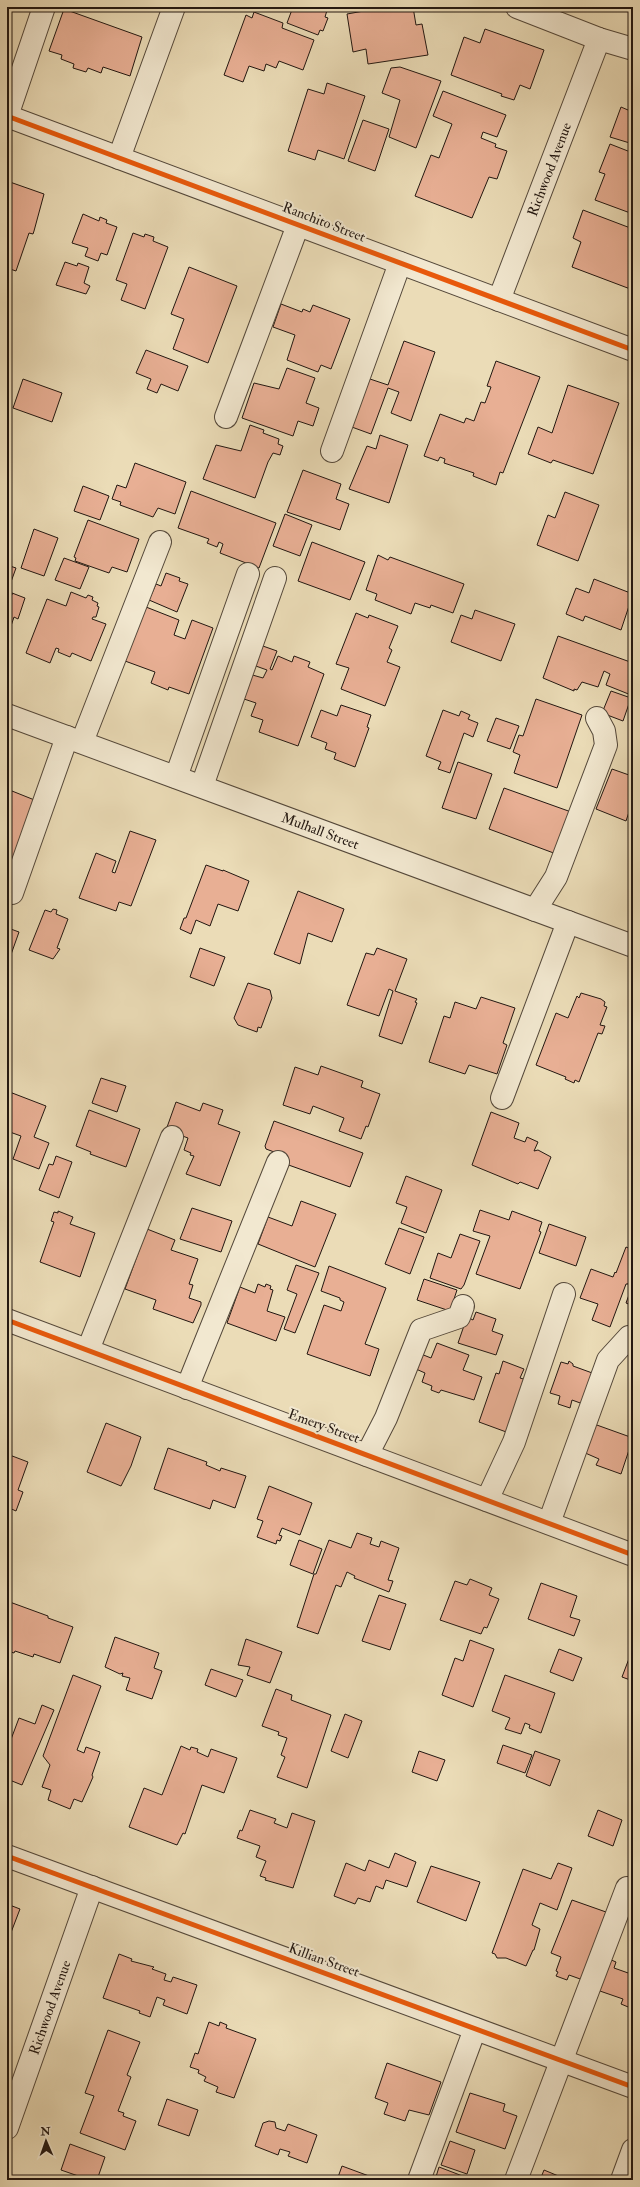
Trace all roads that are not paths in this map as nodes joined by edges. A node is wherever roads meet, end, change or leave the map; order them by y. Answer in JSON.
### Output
{"nodes":[{"id":1,"x":44,"y":7,"type":"edge"},
{"id":2,"x":174,"y":7,"type":"edge"},
{"id":3,"x":517,"y":7,"type":"edge"},
{"id":4,"x":599,"y":38,"type":"junction"},
{"id":5,"x":633,"y":49,"type":"edge"},
{"id":6,"x":7,"y":116,"type":"edge"},
{"id":7,"x":119,"y":158,"type":"junction"},
{"id":8,"x":298,"y":225,"type":"junction"},
{"id":9,"x":400,"y":263,"type":"junction"},
{"id":10,"x":499,"y":300,"type":"junction"},
{"id":11,"x":633,"y":350,"type":"edge"},
{"id":12,"x":226,"y":417,"type":"dead end"},
{"id":13,"x":332,"y":451,"type":"dead end"},
{"id":14,"x":160,"y":542,"type":"dead end"},
{"id":15,"x":248,"y":574,"type":"dead end"},
{"id":16,"x":274,"y":578,"type":"dead end"},
{"id":17,"x":7,"y":714,"type":"edge"},
{"id":18,"x":597,"y":718,"type":"dead end"},
{"id":19,"x":75,"y":740,"type":"junction"},
{"id":20,"x":176,"y":777,"type":"junction"},
{"id":21,"x":202,"y":786,"type":"junction"},
{"id":22,"x":12,"y":893,"type":"dead end"},
{"id":23,"x":535,"y":910,"type":"junction"},
{"id":24,"x":568,"y":922,"type":"junction"},
{"id":25,"x":633,"y":946,"type":"edge"},
{"id":26,"x":502,"y":1098,"type":"dead end"},
{"id":27,"x":172,"y":1137,"type":"dead end"},
{"id":28,"x":278,"y":1162,"type":"dead end"},
{"id":29,"x":564,"y":1294,"type":"dead end"},
{"id":30,"x":463,"y":1306,"type":"dead end"},
{"id":31,"x":7,"y":1320,"type":"edge"},
{"id":32,"x":629,"y":1337,"type":"dead end"},
{"id":33,"x":88,"y":1350,"type":"junction"},
{"id":34,"x":187,"y":1388,"type":"junction"},
{"id":35,"x":367,"y":1455,"type":"junction"},
{"id":36,"x":487,"y":1500,"type":"junction"},
{"id":37,"x":549,"y":1523,"type":"junction"},
{"id":38,"x":633,"y":1555,"type":"edge"},
{"id":39,"x":7,"y":1856,"type":"edge"},
{"id":40,"x":92,"y":1887,"type":"junction"},
{"id":41,"x":628,"y":1888,"type":"dead end"},
{"id":42,"x":475,"y":2029,"type":"junction"},
{"id":43,"x":561,"y":2060,"type":"junction"},
{"id":44,"x":633,"y":2087,"type":"edge"},
{"id":45,"x":7,"y":2128,"type":"edge"},
{"id":46,"x":633,"y":2150,"type":"edge"},
{"id":47,"x":419,"y":2180,"type":"edge"},
{"id":48,"x":516,"y":2180,"type":"edge"},
{"id":49,"x":622,"y":2180,"type":"edge"}],
"edges":[{"from":1,"to":6,"type":"street"},
{"from":2,"to":7,"type":"street"},
{"from":3,"to":4,"type":"street"},
{"from":4,"to":5,"type":"street"},
{"from":4,"to":10,"type":"street","name":"Richwood Avenue"},
{"from":6,"to":7,"type":"street","name":"Ranchito Street"},
{"from":7,"to":8,"type":"street","name":"Ranchito Street"},
{"from":8,"to":9,"type":"street","name":"Ranchito Street"},
{"from":8,"to":12,"type":"street"},
{"from":9,"to":10,"type":"street","name":"Ranchito Street"},
{"from":9,"to":13,"type":"street"},
{"from":10,"to":11,"type":"street","name":"Ranchito Street"},
{"from":14,"to":19,"type":"street"},
{"from":15,"to":20,"type":"street"},
{"from":16,"to":21,"type":"street"},
{"from":17,"to":19,"type":"street","name":"Mulhall Street"},
{"from":18,"to":23,"type":"street"},
{"from":19,"to":20,"type":"street","name":"Mulhall Street"},
{"from":19,"to":22,"type":"street"},
{"from":20,"to":21,"type":"street","name":"Mulhall Street"},
{"from":21,"to":23,"type":"street","name":"Mulhall Street"},
{"from":23,"to":24,"type":"street","name":"Mulhall Street"},
{"from":24,"to":25,"type":"street","name":"Mulhall Street"},
{"from":24,"to":26,"type":"street"},
{"from":27,"to":33,"type":"street"},
{"from":28,"to":34,"type":"street"},
{"from":29,"to":36,"type":"street"},
{"from":30,"to":35,"type":"street"},
{"from":31,"to":33,"type":"street","name":"Emery Street"},
{"from":32,"to":37,"type":"street"},
{"from":33,"to":34,"type":"street","name":"Emery Street"},
{"from":34,"to":35,"type":"street","name":"Emery Street"},
{"from":35,"to":36,"type":"street","name":"Emery Street"},
{"from":36,"to":37,"type":"street","name":"Emery Street"},
{"from":37,"to":38,"type":"street","name":"Emery Street"},
{"from":39,"to":40,"type":"street","name":"Killian Street"},
{"from":40,"to":42,"type":"street","name":"Killian Street"},
{"from":40,"to":45,"type":"street","name":"Richwood Avenue"},
{"from":41,"to":43,"type":"street"},
{"from":42,"to":43,"type":"street","name":"Killian Street"},
{"from":42,"to":47,"type":"street"},
{"from":43,"to":44,"type":"street","name":"Killian Street"},
{"from":43,"to":48,"type":"street"},
{"from":46,"to":49,"type":"street"}]}
